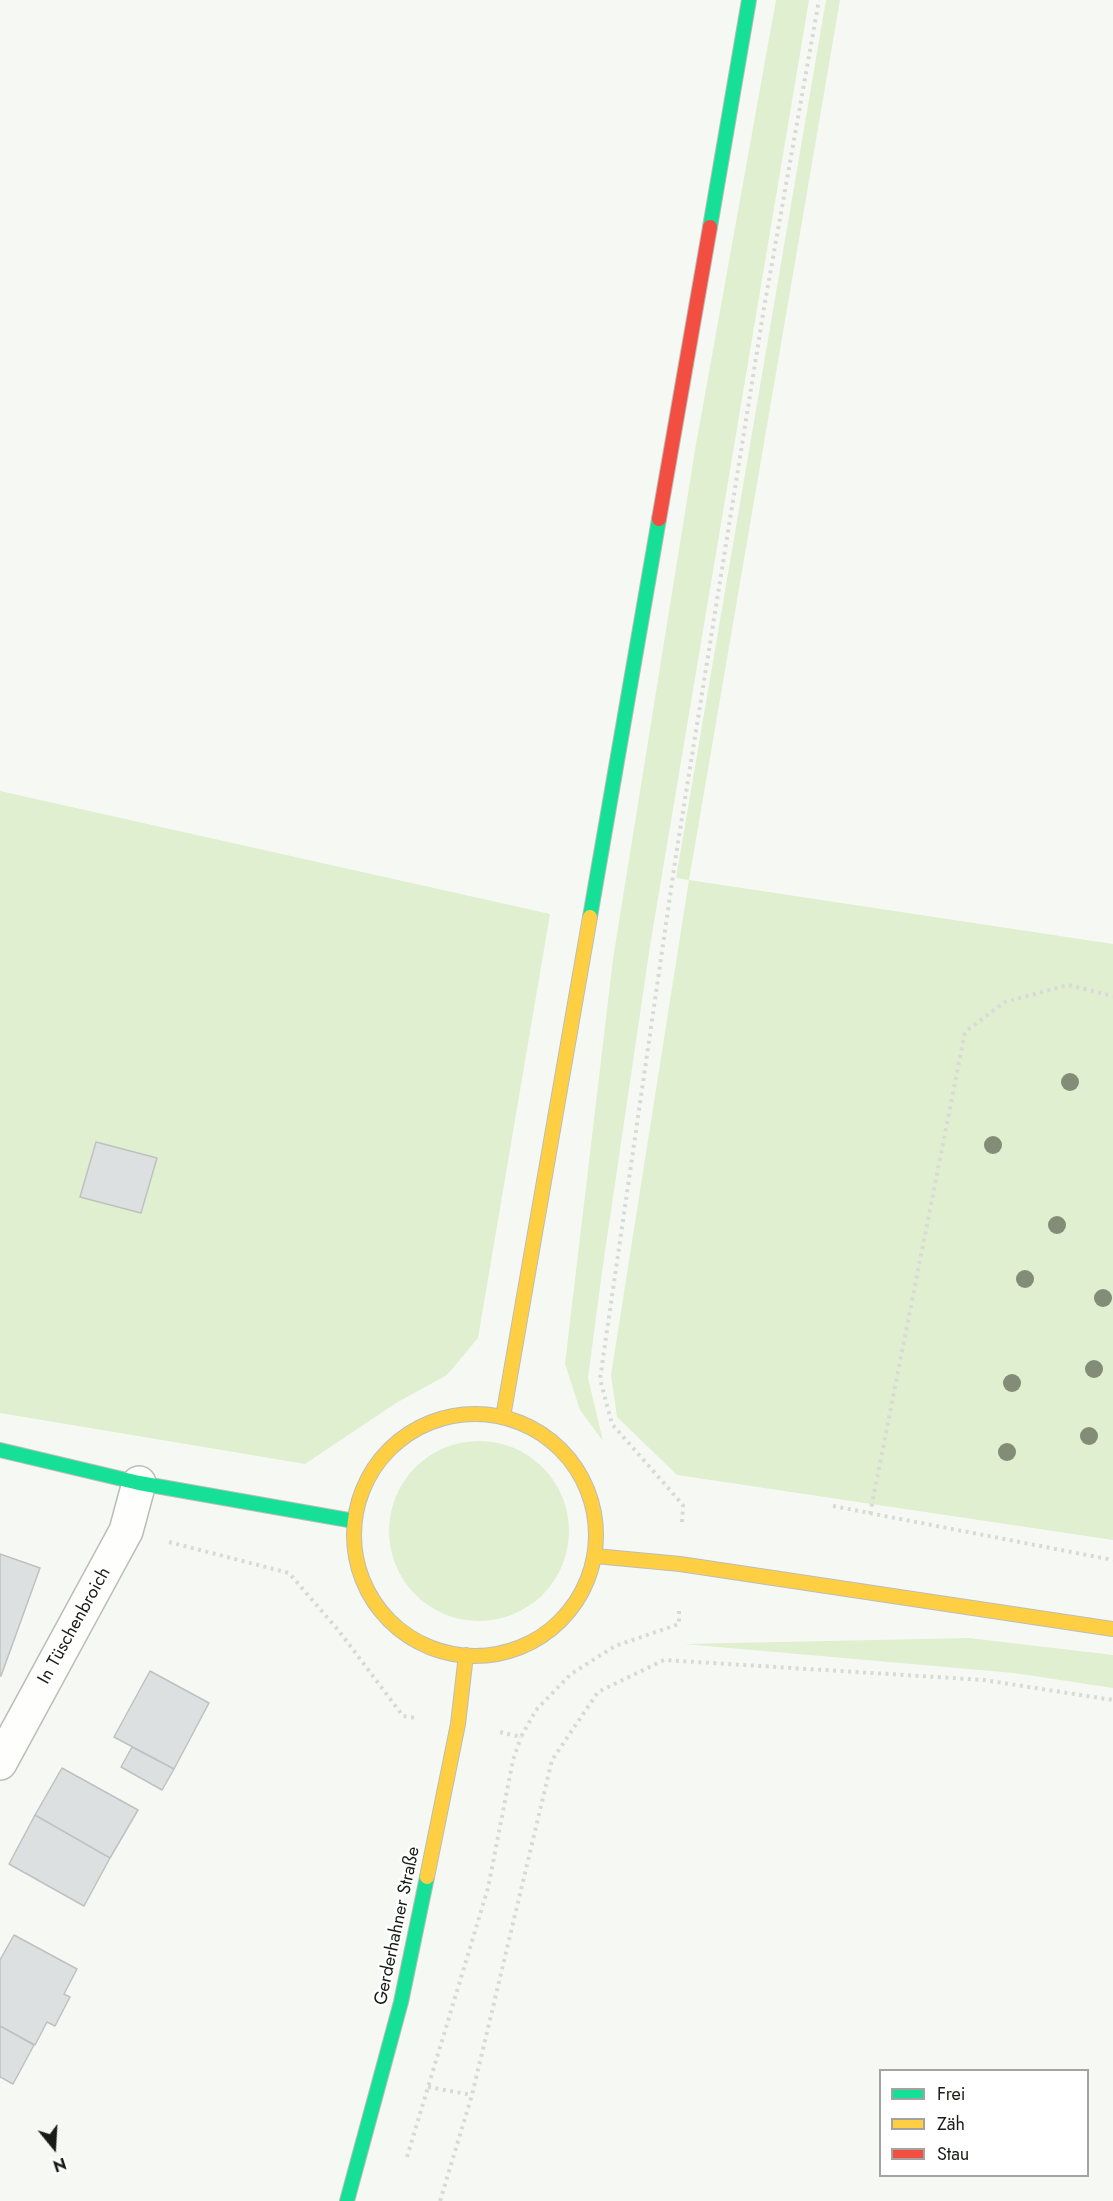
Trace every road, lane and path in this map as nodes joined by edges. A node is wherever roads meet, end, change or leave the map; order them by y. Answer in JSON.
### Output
{"nodes":[{"id":1,"x":749,"y":0,"type":"edge"},
{"id":2,"x":819,"y":0,"type":"edge"},
{"id":3,"x":1113,"y":996,"type":"edge"},
{"id":4,"x":503,"y":1417,"type":"junction"},
{"id":5,"x":0,"y":1450,"type":"edge"},
{"id":6,"x":139,"y":1483,"type":"junction"},
{"id":7,"x":833,"y":1506,"type":"dead end"},
{"id":8,"x":870,"y":1514,"type":"junction"},
{"id":9,"x":354,"y":1521,"type":"junction"},
{"id":10,"x":126,"y":1531,"type":"junction"},
{"id":11,"x":595,"y":1556,"type":"junction"},
{"id":12,"x":1113,"y":1560,"type":"edge"},
{"id":13,"x":680,"y":1564,"type":"junction"},
{"id":14,"x":1113,"y":1629,"type":"edge"},
{"id":15,"x":466,"y":1655,"type":"junction"},
{"id":16,"x":1113,"y":1700,"type":"edge"},
{"id":17,"x":458,"y":1724,"type":"junction"},
{"id":18,"x":520,"y":1737,"type":"junction"},
{"id":19,"x":0,"y":1763,"type":"edge"},
{"id":20,"x":428,"y":2087,"type":"junction"},
{"id":21,"x":472,"y":2095,"type":"junction"},
{"id":22,"x":404,"y":2167,"type":"dead end"},
{"id":23,"x":347,"y":2201,"type":"edge"},
{"id":24,"x":440,"y":2201,"type":"edge"}],
"edges":[{"from":1,"to":4,"type":"main road"},
{"from":2,"to":13,"type":"path"},
{"from":3,"to":8,"type":"path"},
{"from":4,"to":9,"type":"main road"},
{"from":4,"to":11,"type":"main road"},
{"from":5,"to":6,"type":"main road"},
{"from":6,"to":9,"type":"main road"},
{"from":6,"to":10,"type":"street","name":"In Tüschenbroich"},
{"from":7,"to":8,"type":"path"},
{"from":8,"to":12,"type":"path"},
{"from":9,"to":15,"type":"main road"},
{"from":10,"to":17,"type":"path"},
{"from":10,"to":19,"type":"street","name":"In Tüschenbroich"},
{"from":11,"to":13,"type":"main road"},
{"from":11,"to":15,"type":"main road"},
{"from":13,"to":14,"type":"main road"},
{"from":13,"to":18,"type":"path"},
{"from":15,"to":17,"type":"main road","name":"Gerderhahner Straße"},
{"from":16,"to":21,"type":"path"},
{"from":17,"to":18,"type":"path"},
{"from":17,"to":23,"type":"main road","name":"Gerderhahner Straße"},
{"from":18,"to":20,"type":"path"},
{"from":20,"to":21,"type":"path"},
{"from":20,"to":22,"type":"path"},
{"from":21,"to":24,"type":"path"}]}
